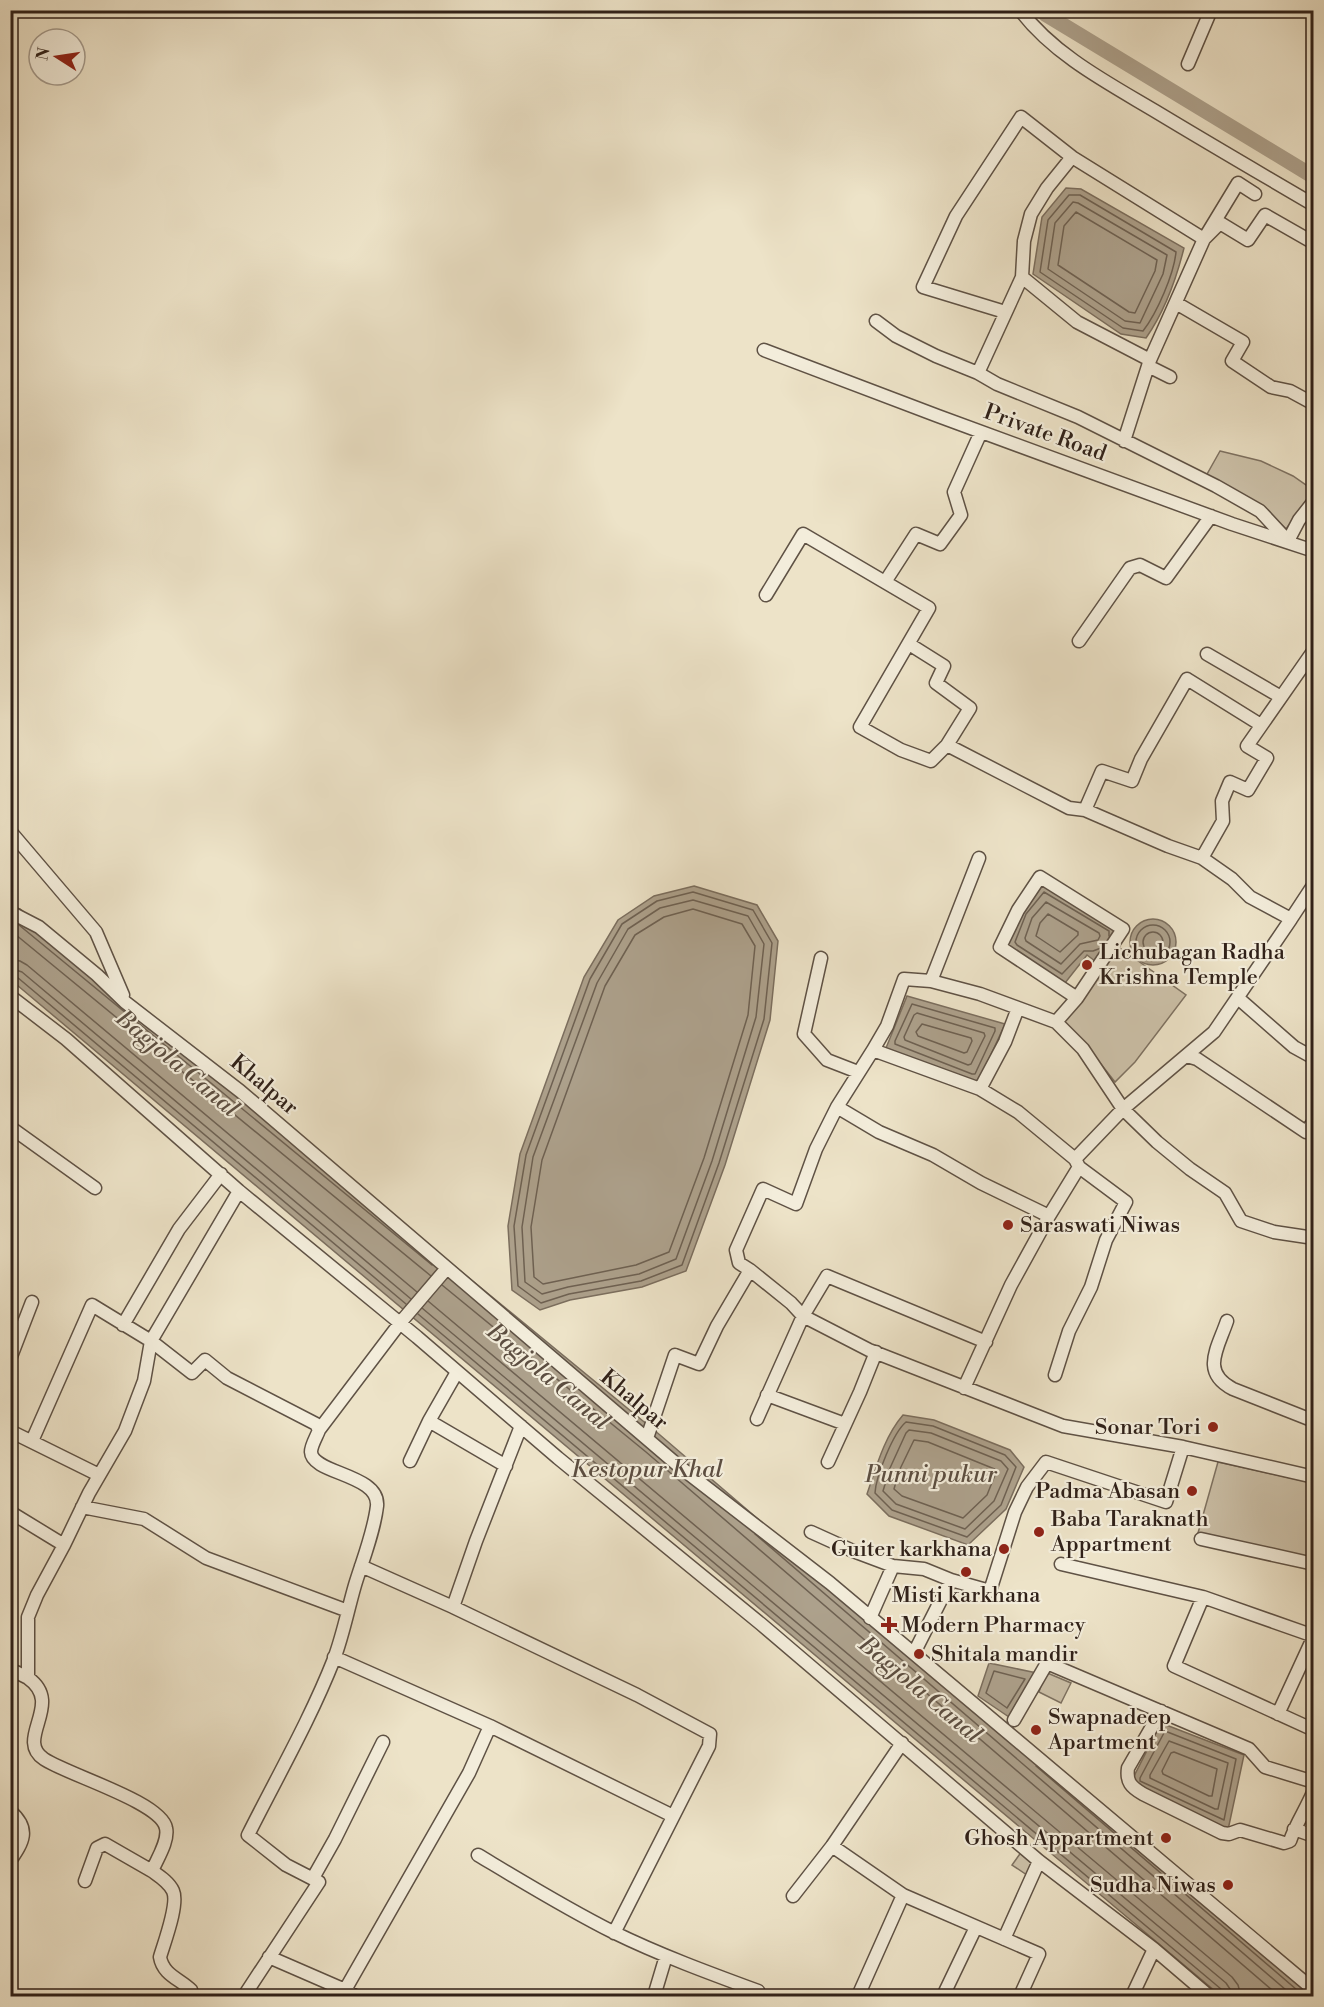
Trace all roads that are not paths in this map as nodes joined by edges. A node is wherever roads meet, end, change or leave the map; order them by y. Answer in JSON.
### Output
{"nodes":[{"id":1,"x":1020,"y":10,"type":"edge"},
{"id":2,"x":1211,"y":10,"type":"edge"},
{"id":3,"x":1188,"y":64,"type":"dead end"},
{"id":4,"x":1072,"y":157,"type":"junction"},
{"id":5,"x":1255,"y":194,"type":"dead end"},
{"id":6,"x":1314,"y":205,"type":"edge"},
{"id":7,"x":1204,"y":239,"type":"junction"},
{"id":8,"x":1314,"y":243,"type":"edge"},
{"id":9,"x":1022,"y":277,"type":"junction"},
{"id":10,"x":1176,"y":303,"type":"junction"},
{"id":11,"x":1005,"y":312,"type":"junction"},
{"id":12,"x":876,"y":321,"type":"dead end"},
{"id":13,"x":764,"y":350,"type":"dead end"},
{"id":14,"x":1149,"y":363,"type":"junction"},
{"id":15,"x":978,"y":373,"type":"junction"},
{"id":16,"x":1170,"y":377,"type":"dead end"},
{"id":17,"x":1314,"y":404,"type":"edge"},
{"id":18,"x":981,"y":432,"type":"junction"},
{"id":19,"x":1124,"y":441,"type":"junction"},
{"id":20,"x":1314,"y":501,"type":"edge"},
{"id":21,"x":1211,"y":516,"type":"junction"},
{"id":22,"x":1288,"y":541,"type":"junction"},
{"id":23,"x":1314,"y":551,"type":"edge"},
{"id":24,"x":885,"y":582,"type":"junction"},
{"id":25,"x":766,"y":596,"type":"dead end"},
{"id":26,"x":1079,"y":641,"type":"dead end"},
{"id":27,"x":909,"y":644,"type":"junction"},
{"id":28,"x":1314,"y":650,"type":"edge"},
{"id":29,"x":1207,"y":654,"type":"dead end"},
{"id":30,"x":1281,"y":697,"type":"junction"},
{"id":31,"x":1261,"y":725,"type":"junction"},
{"id":32,"x":948,"y":746,"type":"junction"},
{"id":33,"x":1085,"y":810,"type":"junction"},
{"id":34,"x":10,"y":831,"type":"edge"},
{"id":35,"x":979,"y":858,"type":"dead end"},
{"id":36,"x":1202,"y":858,"type":"junction"},
{"id":37,"x":1314,"y":884,"type":"edge"},
{"id":38,"x":10,"y":912,"type":"edge"},
{"id":39,"x":1291,"y":919,"type":"junction"},
{"id":40,"x":821,"y":958,"type":"dead end"},
{"id":41,"x":931,"y":981,"type":"junction"},
{"id":42,"x":10,"y":996,"type":"edge"},
{"id":43,"x":1077,"y":998,"type":"junction"},
{"id":44,"x":1238,"y":998,"type":"junction"},
{"id":45,"x":125,"y":1002,"type":"junction"},
{"id":46,"x":1018,"y":1008,"type":"junction"},
{"id":47,"x":1056,"y":1022,"type":"junction"},
{"id":48,"x":873,"y":1050,"type":"junction"},
{"id":49,"x":1187,"y":1056,"type":"junction"},
{"id":50,"x":1314,"y":1058,"type":"edge"},
{"id":51,"x":858,"y":1072,"type":"junction"},
{"id":52,"x":980,"y":1089,"type":"junction"},
{"id":53,"x":837,"y":1107,"type":"junction"},
{"id":54,"x":1123,"y":1109,"type":"junction"},
{"id":55,"x":1314,"y":1120,"type":"edge"},
{"id":56,"x":10,"y":1127,"type":"edge"},
{"id":57,"x":1077,"y":1163,"type":"junction"},
{"id":58,"x":221,"y":1174,"type":"junction"},
{"id":59,"x":95,"y":1188,"type":"dead end"},
{"id":60,"x":240,"y":1191,"type":"junction"},
{"id":61,"x":1049,"y":1216,"type":"junction"},
{"id":62,"x":1314,"y":1238,"type":"edge"},
{"id":63,"x":447,"y":1268,"type":"junction"},
{"id":64,"x":750,"y":1270,"type":"junction"},
{"id":65,"x":32,"y":1302,"type":"dead end"},
{"id":66,"x":803,"y":1316,"type":"junction"},
{"id":67,"x":1227,"y":1321,"type":"dead end"},
{"id":68,"x":400,"y":1323,"type":"junction"},
{"id":69,"x":123,"y":1325,"type":"junction"},
{"id":70,"x":151,"y":1341,"type":"junction"},
{"id":71,"x":986,"y":1342,"type":"junction"},
{"id":72,"x":876,"y":1352,"type":"junction"},
{"id":73,"x":10,"y":1359,"type":"edge"},
{"id":74,"x":457,"y":1372,"type":"junction"},
{"id":75,"x":1055,"y":1375,"type":"dead end"},
{"id":76,"x":964,"y":1388,"type":"junction"},
{"id":77,"x":767,"y":1395,"type":"junction"},
{"id":78,"x":757,"y":1419,"type":"dead end"},
{"id":79,"x":429,"y":1421,"type":"junction"},
{"id":80,"x":1314,"y":1421,"type":"edge"},
{"id":81,"x":845,"y":1424,"type":"junction"},
{"id":82,"x":521,"y":1426,"type":"junction"},
{"id":83,"x":319,"y":1430,"type":"junction"},
{"id":84,"x":10,"y":1431,"type":"edge"},
{"id":85,"x":647,"y":1438,"type":"junction"},
{"id":86,"x":32,"y":1441,"type":"junction"},
{"id":87,"x":1183,"y":1447,"type":"junction"},
{"id":88,"x":410,"y":1461,"type":"dead end"},
{"id":89,"x":828,"y":1462,"type":"dead end"},
{"id":90,"x":506,"y":1466,"type":"junction"},
{"id":91,"x":99,"y":1475,"type":"junction"},
{"id":92,"x":1314,"y":1477,"type":"edge"},
{"id":93,"x":82,"y":1507,"type":"junction"},
{"id":94,"x":10,"y":1512,"type":"edge"},
{"id":95,"x":811,"y":1532,"type":"dead end"},
{"id":96,"x":1201,"y":1539,"type":"dead end"},
{"id":97,"x":64,"y":1545,"type":"junction"},
{"id":98,"x":1061,"y":1564,"type":"dead end"},
{"id":99,"x":1314,"y":1564,"type":"edge"},
{"id":100,"x":361,"y":1566,"type":"junction"},
{"id":101,"x":893,"y":1566,"type":"junction"},
{"id":102,"x":951,"y":1580,"type":"junction"},
{"id":103,"x":1203,"y":1597,"type":"junction"},
{"id":104,"x":453,"y":1607,"type":"junction"},
{"id":105,"x":348,"y":1611,"type":"junction"},
{"id":106,"x":870,"y":1618,"type":"junction"},
{"id":107,"x":1313,"y":1636,"type":"edge"},
{"id":108,"x":914,"y":1653,"type":"junction"},
{"id":109,"x":334,"y":1657,"type":"junction"},
{"id":110,"x":10,"y":1669,"type":"edge"},
{"id":111,"x":28,"y":1678,"type":"junction"},
{"id":112,"x":1161,"y":1711,"type":"junction"},
{"id":113,"x":1278,"y":1714,"type":"junction"},
{"id":114,"x":1014,"y":1720,"type":"dead end"},
{"id":115,"x":490,"y":1726,"type":"junction"},
{"id":116,"x":1314,"y":1730,"type":"edge"},
{"id":117,"x":383,"y":1742,"type":"dead end"},
{"id":118,"x":902,"y":1743,"type":"junction"},
{"id":119,"x":1314,"y":1782,"type":"edge"},
{"id":120,"x":1314,"y":1790,"type":"edge"},
{"id":121,"x":10,"y":1811,"type":"edge"},
{"id":122,"x":673,"y":1816,"type":"junction"},
{"id":123,"x":1294,"y":1829,"type":"junction"},
{"id":124,"x":1314,"y":1836,"type":"edge"},
{"id":125,"x":831,"y":1845,"type":"junction"},
{"id":126,"x":478,"y":1855,"type":"dead end"},
{"id":127,"x":1039,"y":1861,"type":"junction"},
{"id":128,"x":10,"y":1862,"type":"edge"},
{"id":129,"x":152,"y":1871,"type":"junction"},
{"id":130,"x":313,"y":1878,"type":"junction"},
{"id":131,"x":85,"y":1881,"type":"dead end"},
{"id":132,"x":903,"y":1895,"type":"junction"},
{"id":133,"x":793,"y":1896,"type":"dead end"},
{"id":134,"x":976,"y":1927,"type":"junction"},
{"id":135,"x":614,"y":1933,"type":"junction"},
{"id":136,"x":1004,"y":1939,"type":"junction"},
{"id":137,"x":1154,"y":1949,"type":"junction"},
{"id":138,"x":666,"y":1956,"type":"junction"},
{"id":139,"x":269,"y":1957,"type":"junction"},
{"id":140,"x":1314,"y":1990,"type":"edge"},
{"id":141,"x":350,"y":1993,"type":"edge"},
{"id":142,"x":193,"y":1996,"type":"edge"},
{"id":143,"x":244,"y":1996,"type":"edge"},
{"id":144,"x":654,"y":1996,"type":"edge"},
{"id":145,"x":757,"y":1996,"type":"edge"},
{"id":146,"x":858,"y":1996,"type":"edge"},
{"id":147,"x":943,"y":1996,"type":"edge"},
{"id":148,"x":1020,"y":1996,"type":"edge"},
{"id":149,"x":1132,"y":1996,"type":"edge"},
{"id":150,"x":1209,"y":1996,"type":"edge"}],
"edges":[{"from":1,"to":6,"type":"street"},
{"from":2,"to":3,"type":"street"},
{"from":4,"to":7,"type":"street"},
{"from":4,"to":9,"type":"street"},
{"from":4,"to":11,"type":"street"},
{"from":5,"to":7,"type":"street"},
{"from":7,"to":8,"type":"street"},
{"from":7,"to":10,"type":"street"},
{"from":9,"to":11,"type":"street"},
{"from":9,"to":14,"type":"street"},
{"from":10,"to":14,"type":"street"},
{"from":10,"to":17,"type":"street"},
{"from":11,"to":15,"type":"street"},
{"from":12,"to":15,"type":"street"},
{"from":13,"to":18,"type":"street","name":"Private Road"},
{"from":14,"to":16,"type":"street"},
{"from":14,"to":19,"type":"street"},
{"from":15,"to":19,"type":"street"},
{"from":18,"to":21,"type":"street","name":"Private Road"},
{"from":18,"to":24,"type":"street"},
{"from":19,"to":22,"type":"street"},
{"from":20,"to":22,"type":"street"},
{"from":21,"to":22,"type":"street","name":"Private Road"},
{"from":21,"to":26,"type":"street"},
{"from":22,"to":23,"type":"street","name":"Private Road"},
{"from":24,"to":25,"type":"street"},
{"from":24,"to":27,"type":"street"},
{"from":27,"to":32,"type":"street"},
{"from":27,"to":32,"type":"street"},
{"from":28,"to":30,"type":"street"},
{"from":29,"to":30,"type":"street"},
{"from":30,"to":31,"type":"street"},
{"from":31,"to":33,"type":"street"},
{"from":31,"to":36,"type":"street"},
{"from":32,"to":33,"type":"street"},
{"from":33,"to":36,"type":"street"},
{"from":34,"to":45,"type":"street"},
{"from":35,"to":41,"type":"street"},
{"from":36,"to":39,"type":"street"},
{"from":37,"to":39,"type":"street"},
{"from":38,"to":45,"type":"street","name":"Khalpar"},
{"from":39,"to":44,"type":"street"},
{"from":40,"to":51,"type":"street"},
{"from":41,"to":46,"type":"street"},
{"from":41,"to":48,"type":"street"},
{"from":42,"to":58,"type":"street"},
{"from":43,"to":43,"type":"street"},
{"from":43,"to":47,"type":"street"},
{"from":44,"to":49,"type":"street"},
{"from":44,"to":50,"type":"street"},
{"from":45,"to":63,"type":"street","name":"Khalpar"},
{"from":46,"to":47,"type":"street"},
{"from":46,"to":52,"type":"street"},
{"from":47,"to":54,"type":"street"},
{"from":48,"to":51,"type":"street"},
{"from":48,"to":52,"type":"street"},
{"from":49,"to":54,"type":"street"},
{"from":49,"to":55,"type":"street"},
{"from":51,"to":53,"type":"street"},
{"from":52,"to":57,"type":"street"},
{"from":53,"to":61,"type":"street"},
{"from":53,"to":64,"type":"street"},
{"from":54,"to":57,"type":"street"},
{"from":54,"to":62,"type":"street"},
{"from":56,"to":59,"type":"street"},
{"from":57,"to":61,"type":"street"},
{"from":57,"to":75,"type":"street"},
{"from":58,"to":60,"type":"street"},
{"from":58,"to":69,"type":"street"},
{"from":60,"to":68,"type":"street"},
{"from":60,"to":70,"type":"street"},
{"from":61,"to":71,"type":"street"},
{"from":63,"to":68,"type":"street"},
{"from":63,"to":85,"type":"street","name":"Khalpar"},
{"from":64,"to":66,"type":"street"},
{"from":64,"to":85,"type":"street"},
{"from":65,"to":73,"type":"street"},
{"from":66,"to":71,"type":"street"},
{"from":66,"to":72,"type":"street"},
{"from":66,"to":77,"type":"street"},
{"from":67,"to":80,"type":"street"},
{"from":68,"to":74,"type":"street"},
{"from":68,"to":83,"type":"street"},
{"from":69,"to":70,"type":"street"},
{"from":69,"to":86,"type":"street"},
{"from":70,"to":83,"type":"street"},
{"from":70,"to":91,"type":"street"},
{"from":71,"to":76,"type":"street"},
{"from":72,"to":76,"type":"street"},
{"from":72,"to":81,"type":"street"},
{"from":74,"to":79,"type":"street"},
{"from":74,"to":82,"type":"street"},
{"from":76,"to":87,"type":"street"},
{"from":77,"to":78,"type":"street"},
{"from":77,"to":81,"type":"street"},
{"from":79,"to":88,"type":"street"},
{"from":79,"to":90,"type":"street"},
{"from":81,"to":89,"type":"street"},
{"from":82,"to":90,"type":"street"},
{"from":82,"to":118,"type":"street"},
{"from":83,"to":100,"type":"street"},
{"from":84,"to":86,"type":"street"},
{"from":85,"to":106,"type":"street","name":"Khalpar"},
{"from":86,"to":91,"type":"street"},
{"from":87,"to":92,"type":"street"},
{"from":87,"to":102,"type":"street"},
{"from":90,"to":104,"type":"street"},
{"from":91,"to":93,"type":"street"},
{"from":93,"to":97,"type":"street"},
{"from":93,"to":105,"type":"street"},
{"from":94,"to":97,"type":"street"},
{"from":95,"to":101,"type":"street"},
{"from":96,"to":99,"type":"street"},
{"from":97,"to":111,"type":"street"},
{"from":98,"to":103,"type":"street"},
{"from":100,"to":104,"type":"street"},
{"from":100,"to":105,"type":"street"},
{"from":101,"to":102,"type":"street"},
{"from":101,"to":106,"type":"street"},
{"from":102,"to":108,"type":"street"},
{"from":103,"to":107,"type":"street"},
{"from":103,"to":113,"type":"street"},
{"from":104,"to":122,"type":"street"},
{"from":105,"to":109,"type":"street"},
{"from":106,"to":108,"type":"street","name":"Khalpar"},
{"from":107,"to":113,"type":"street"},
{"from":108,"to":140,"type":"street","name":"Khalpar"},
{"from":109,"to":115,"type":"street"},
{"from":109,"to":130,"type":"street"},
{"from":110,"to":111,"type":"street"},
{"from":111,"to":129,"type":"street"},
{"from":112,"to":114,"type":"street"},
{"from":112,"to":119,"type":"street"},
{"from":112,"to":123,"type":"street"},
{"from":113,"to":116,"type":"street"},
{"from":115,"to":122,"type":"street"},
{"from":115,"to":141,"type":"street"},
{"from":117,"to":130,"type":"street"},
{"from":118,"to":125,"type":"street"},
{"from":118,"to":127,"type":"street"},
{"from":120,"to":123,"type":"street"},
{"from":121,"to":128,"type":"street"},
{"from":122,"to":135,"type":"street"},
{"from":123,"to":124,"type":"street"},
{"from":125,"to":132,"type":"street"},
{"from":125,"to":133,"type":"street"},
{"from":126,"to":135,"type":"street"},
{"from":127,"to":136,"type":"street"},
{"from":127,"to":137,"type":"street"},
{"from":129,"to":131,"type":"street"},
{"from":129,"to":142,"type":"street"},
{"from":130,"to":139,"type":"street"},
{"from":132,"to":134,"type":"street"},
{"from":132,"to":146,"type":"street"},
{"from":134,"to":136,"type":"street"},
{"from":134,"to":147,"type":"street"},
{"from":135,"to":138,"type":"street"},
{"from":136,"to":148,"type":"street"},
{"from":137,"to":149,"type":"street"},
{"from":137,"to":150,"type":"street"},
{"from":138,"to":144,"type":"street"},
{"from":138,"to":145,"type":"street"},
{"from":139,"to":141,"type":"street"},
{"from":139,"to":143,"type":"street"}]}
